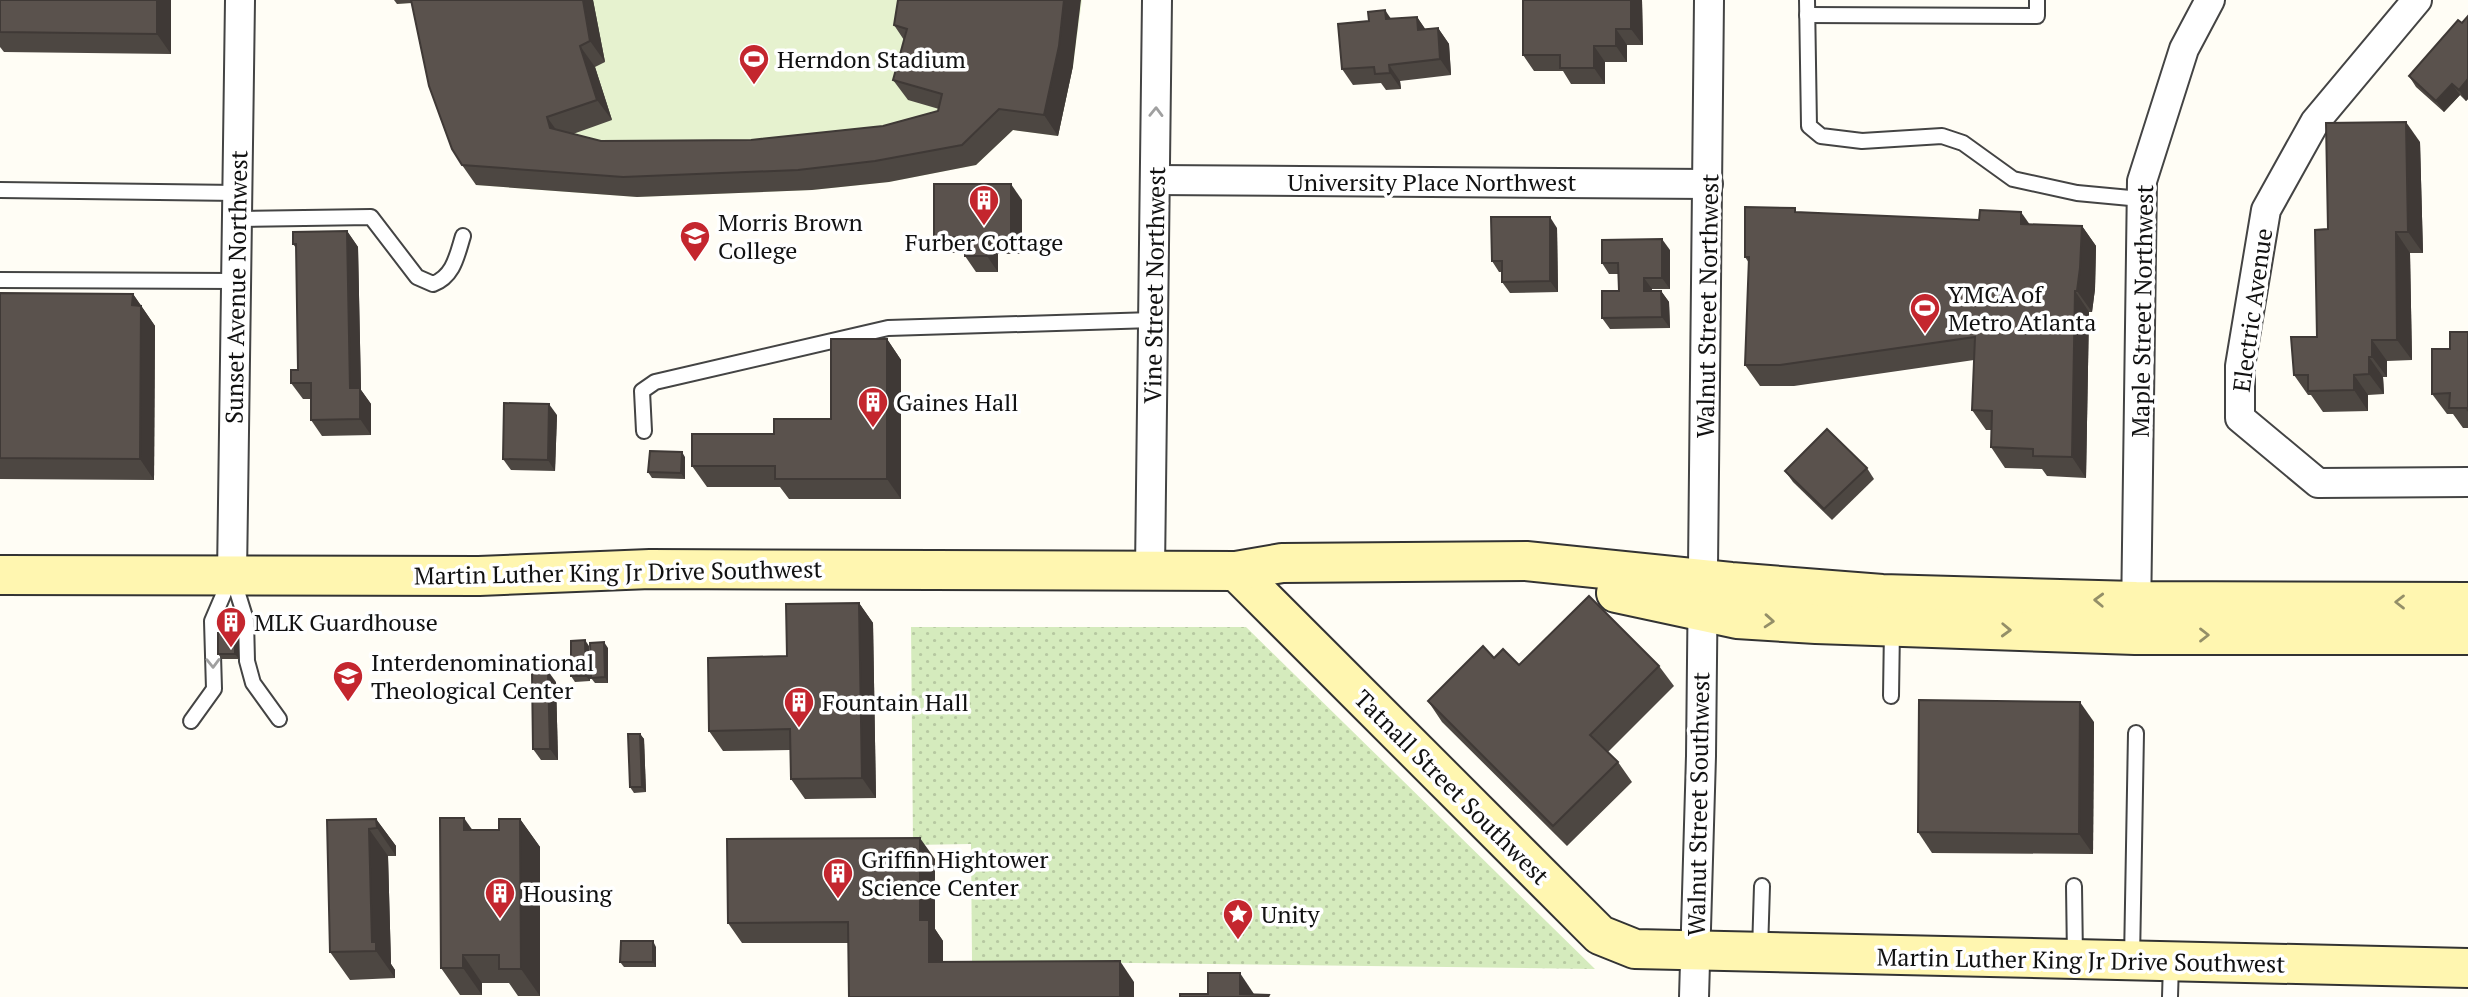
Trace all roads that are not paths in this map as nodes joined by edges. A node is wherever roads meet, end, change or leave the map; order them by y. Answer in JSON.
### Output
{"nodes":[{"id":1,"x":240,"y":0,"type":"edge"},
{"id":2,"x":1157,"y":0,"type":"edge"},
{"id":3,"x":1709,"y":0,"type":"edge"},
{"id":4,"x":2037,"y":0,"type":"edge"},
{"id":5,"x":2210,"y":0,"type":"edge"},
{"id":6,"x":2417,"y":0,"type":"edge"},
{"id":7,"x":1807,"y":7,"type":"edge"},
{"id":8,"x":1155,"y":180,"type":"junction"},
{"id":9,"x":1708,"y":184,"type":"junction"},
{"id":10,"x":0,"y":190,"type":"edge"},
{"id":11,"x":2141,"y":199,"type":"junction"},
{"id":12,"x":237,"y":206,"type":"junction"},
{"id":13,"x":463,"y":236,"type":"dead end"},
{"id":14,"x":0,"y":280,"type":"edge"},
{"id":15,"x":236,"y":281,"type":"junction"},
{"id":16,"x":1153,"y":320,"type":"junction"},
{"id":17,"x":644,"y":431,"type":"dead end"},
{"id":18,"x":2468,"y":482,"type":"edge"},
{"id":19,"x":1150,"y":570,"type":"junction"},
{"id":20,"x":1236,"y":571,"type":"junction"},
{"id":21,"x":0,"y":575,"type":"edge"},
{"id":22,"x":232,"y":575,"type":"junction"},
{"id":23,"x":1702,"y":595,"type":"junction"},
{"id":24,"x":2468,"y":602,"type":"edge"},
{"id":25,"x":2136,"y":618,"type":"junction"},
{"id":26,"x":1892,"y":626,"type":"junction"},
{"id":27,"x":2468,"y":635,"type":"edge"},
{"id":28,"x":1891,"y":696,"type":"dead end"},
{"id":29,"x":279,"y":719,"type":"dead end"},
{"id":30,"x":191,"y":721,"type":"dead end"},
{"id":31,"x":2136,"y":733,"type":"dead end"},
{"id":32,"x":1762,"y":886,"type":"dead end"},
{"id":33,"x":2074,"y":886,"type":"dead end"},
{"id":34,"x":1694,"y":952,"type":"junction"},
{"id":35,"x":1760,"y":954,"type":"junction"},
{"id":36,"x":2075,"y":960,"type":"junction"},
{"id":37,"x":2132,"y":961,"type":"junction"},
{"id":38,"x":2468,"y":968,"type":"edge"},
{"id":39,"x":2171,"y":979,"type":"edge"},
{"id":40,"x":1694,"y":997,"type":"edge"}],
"edges":[{"from":1,"to":12,"type":"street","name":"Sunset Avenue Northwest"},
{"from":8,"to":2,"type":"street","name":"Vine Street Northwest","one_way":true},
{"from":3,"to":9,"type":"street","name":"Walnut Street Northwest"},
{"from":4,"to":7,"type":"lane"},
{"from":5,"to":11,"type":"street","name":"Maple Street Northwest"},
{"from":6,"to":18,"type":"street","name":"Electric Avenue"},
{"from":7,"to":11,"type":"lane"},
{"from":8,"to":9,"type":"street","name":"University Place Northwest"},
{"from":8,"to":16,"type":"street","name":"Vine Street Northwest"},
{"from":9,"to":23,"type":"street","name":"Walnut Street Northwest"},
{"from":10,"to":12,"type":"lane"},
{"from":11,"to":25,"type":"street","name":"Maple Street Northwest"},
{"from":12,"to":13,"type":"lane"},
{"from":12,"to":15,"type":"street","name":"Sunset Avenue Northwest"},
{"from":14,"to":15,"type":"lane"},
{"from":15,"to":22,"type":"street","name":"Sunset Avenue Northwest"},
{"from":16,"to":17,"type":"lane"},
{"from":16,"to":19,"type":"street","name":"Vine Street Northwest"},
{"from":19,"to":20,"type":"main road","name":"Martin Luther King Jr Drive Southwest"},
{"from":19,"to":22,"type":"main road","name":"Martin Luther King Jr Drive Southwest"},
{"from":20,"to":23,"type":"main road","name":"Martin Luther King Jr Drive Southwest"},
{"from":20,"to":34,"type":"main road","name":"Tatnall Street Southwest"},
{"from":21,"to":22,"type":"main road","name":"Martin Luther King Jr Drive Southwest"},
{"from":22,"to":29,"type":"lane"},
{"from":22,"to":30,"type":"lane","one_way":true},
{"from":25,"to":23,"type":"main road","one_way":true},
{"from":23,"to":26,"type":"main road","one_way":true},
{"from":23,"to":34,"type":"street","name":"Walnut Street Southwest"},
{"from":24,"to":25,"type":"main road","one_way":true},
{"from":26,"to":25,"type":"main road","one_way":true},
{"from":25,"to":27,"type":"main road","one_way":true},
{"from":26,"to":28,"type":"lane"},
{"from":31,"to":37,"type":"lane"},
{"from":32,"to":35,"type":"lane"},
{"from":33,"to":36,"type":"lane"},
{"from":34,"to":35,"type":"main road","name":"Martin Luther King Jr Drive Southwest"},
{"from":34,"to":40,"type":"street","name":"Walnut Street Southwest"},
{"from":35,"to":36,"type":"main road","name":"Martin Luther King Jr Drive Southwest"},
{"from":36,"to":37,"type":"main road","name":"Martin Luther King Jr Drive Southwest"},
{"from":37,"to":39,"type":"main road","name":"Martin Luther King Jr Drive Southwest"},
{"from":38,"to":39,"type":"main road","name":"Martin Luther King Jr Drive Southwest"}]}
